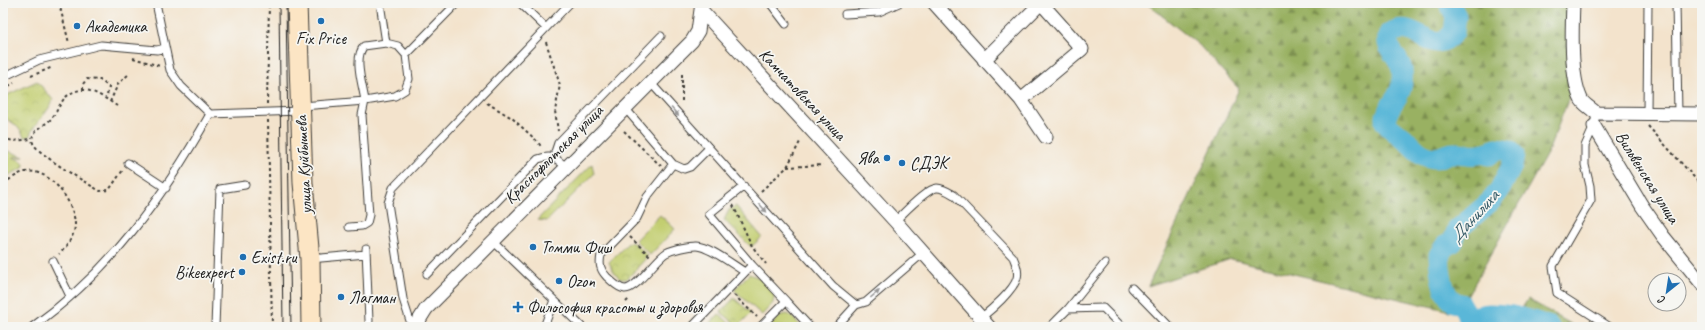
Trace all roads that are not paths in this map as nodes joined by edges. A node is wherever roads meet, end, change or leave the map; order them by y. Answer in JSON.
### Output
{"nodes":[{"id":1,"x":156,"y":3,"type":"edge"},
{"id":2,"x":297,"y":3,"type":"edge"},
{"id":3,"x":380,"y":3,"type":"edge"},
{"id":4,"x":457,"y":3,"type":"edge"},
{"id":5,"x":520,"y":3,"type":"edge"},
{"id":6,"x":570,"y":3,"type":"edge"},
{"id":7,"x":770,"y":3,"type":"edge"},
{"id":8,"x":899,"y":3,"type":"edge"},
{"id":9,"x":934,"y":3,"type":"edge"},
{"id":10,"x":1573,"y":3,"type":"edge"},
{"id":11,"x":1648,"y":3,"type":"edge"},
{"id":12,"x":1676,"y":3,"type":"edge"},
{"id":13,"x":702,"y":7,"type":"edge"},
{"id":14,"x":845,"y":14,"type":"dead end"},
{"id":15,"x":786,"y":24,"type":"dead end"},
{"id":16,"x":545,"y":29,"type":"junction"},
{"id":17,"x":661,"y":36,"type":"dead end"},
{"id":18,"x":386,"y":43,"type":"junction"},
{"id":19,"x":165,"y":48,"type":"junction"},
{"id":20,"x":406,"y":55,"type":"junction"},
{"id":21,"x":984,"y":60,"type":"junction"},
{"id":22,"x":3,"y":77,"type":"edge"},
{"id":23,"x":650,"y":82,"type":"junction"},
{"id":24,"x":1021,"y":100,"type":"junction"},
{"id":25,"x":365,"y":101,"type":"junction"},
{"id":26,"x":625,"y":108,"type":"junction"},
{"id":27,"x":300,"y":109,"type":"junction"},
{"id":28,"x":210,"y":114,"type":"junction"},
{"id":29,"x":1678,"y":114,"type":"junction"},
{"id":30,"x":1702,"y":114,"type":"edge"},
{"id":31,"x":1595,"y":119,"type":"junction"},
{"id":32,"x":1647,"y":119,"type":"junction"},
{"id":33,"x":1046,"y":137,"type":"dead end"},
{"id":34,"x":709,"y":148,"type":"junction"},
{"id":35,"x":556,"y":157,"type":"junction"},
{"id":36,"x":128,"y":163,"type":"road end"},
{"id":37,"x":673,"y":164,"type":"junction"},
{"id":38,"x":566,"y":167,"type":"junction"},
{"id":39,"x":245,"y":185,"type":"dead end"},
{"id":40,"x":744,"y":186,"type":"junction"},
{"id":41,"x":166,"y":188,"type":"junction"},
{"id":42,"x":895,"y":221,"type":"junction"},
{"id":43,"x":349,"y":227,"type":"dead end"},
{"id":44,"x":493,"y":240,"type":"junction"},
{"id":45,"x":923,"y":253,"type":"junction"},
{"id":46,"x":310,"y":259,"type":"junction"},
{"id":47,"x":53,"y":261,"type":"road end"},
{"id":48,"x":1105,"y":263,"type":"dead end"},
{"id":49,"x":752,"y":265,"type":"junction"},
{"id":50,"x":745,"y":272,"type":"junction"},
{"id":51,"x":427,"y":274,"type":"dead end"},
{"id":52,"x":1702,"y":284,"type":"edge"},
{"id":53,"x":1132,"y":288,"type":"dead end"},
{"id":54,"x":70,"y":296,"type":"junction"},
{"id":55,"x":554,"y":300,"type":"junction"},
{"id":56,"x":786,"y":301,"type":"junction"},
{"id":57,"x":856,"y":305,"type":"junction"},
{"id":58,"x":1068,"y":309,"type":"junction"},
{"id":59,"x":369,"y":321,"type":"dead end"},
{"id":60,"x":985,"y":324,"type":"edge"},
{"id":61,"x":762,"y":325,"type":"edge"},
{"id":62,"x":413,"y":326,"type":"edge"},
{"id":63,"x":32,"y":327,"type":"edge"},
{"id":64,"x":215,"y":327,"type":"edge"},
{"id":65,"x":311,"y":327,"type":"edge"},
{"id":66,"x":544,"y":327,"type":"edge"},
{"id":67,"x":582,"y":327,"type":"edge"},
{"id":68,"x":692,"y":327,"type":"edge"},
{"id":69,"x":810,"y":327,"type":"edge"},
{"id":70,"x":836,"y":327,"type":"edge"},
{"id":71,"x":1050,"y":327,"type":"edge"},
{"id":72,"x":1122,"y":327,"type":"edge"},
{"id":73,"x":1170,"y":327,"type":"edge"},
{"id":74,"x":1610,"y":327,"type":"edge"}],
"edges":[{"from":1,"to":19,"type":"lane"},
{"from":2,"to":27,"type":"main road","name":"улица Куйбышева"},
{"from":3,"to":18,"type":"lane"},
{"from":4,"to":20,"type":"lane"},
{"from":5,"to":16,"type":"lane"},
{"from":6,"to":16,"type":"lane"},
{"from":7,"to":15,"type":"lane"},
{"from":8,"to":14,"type":"lane"},
{"from":9,"to":21,"type":"street"},
{"from":10,"to":31,"type":"street","name":"Вильвенская улица"},
{"from":11,"to":32,"type":"lane"},
{"from":12,"to":29,"type":"lane"},
{"from":13,"to":23,"type":"street","name":"Краснофлотская улица"},
{"from":13,"to":42,"type":"street","name":"Камчатовская улица"},
{"from":16,"to":62,"type":"lane"},
{"from":17,"to":35,"type":"lane"},
{"from":18,"to":20,"type":"lane"},
{"from":18,"to":25,"type":"lane"},
{"from":19,"to":22,"type":"lane"},
{"from":19,"to":28,"type":"lane"},
{"from":20,"to":25,"type":"lane"},
{"from":21,"to":24,"type":"street"},
{"from":21,"to":24,"type":"street"},
{"from":23,"to":26,"type":"street","name":"Краснофлотская улица"},
{"from":23,"to":34,"type":"lane","one_way":true},
{"from":24,"to":33,"type":"street"},
{"from":25,"to":27,"type":"lane"},
{"from":25,"to":43,"type":"lane"},
{"from":26,"to":37,"type":"lane"},
{"from":26,"to":38,"type":"street","name":"Краснофлотская улица"},
{"from":27,"to":28,"type":"lane"},
{"from":27,"to":46,"type":"main road","name":"улица Куйбышева"},
{"from":28,"to":41,"type":"lane"},
{"from":29,"to":30,"type":"street"},
{"from":29,"to":32,"type":"street"},
{"from":31,"to":32,"type":"street"},
{"from":31,"to":52,"type":"street","name":"Вильвенская улица"},
{"from":31,"to":74,"type":"lane"},
{"from":34,"to":37,"type":"lane"},
{"from":34,"to":40,"type":"lane"},
{"from":35,"to":38,"type":"lane"},
{"from":35,"to":51,"type":"lane"},
{"from":36,"to":41,"type":"lane"},
{"from":37,"to":50,"type":"lane"},
{"from":38,"to":44,"type":"street","name":"Краснофлотская улица"},
{"from":39,"to":64,"type":"lane"},
{"from":40,"to":49,"type":"lane"},
{"from":40,"to":57,"type":"lane","one_way":true},
{"from":41,"to":54,"type":"lane"},
{"from":42,"to":45,"type":"street","name":"Камчатовская улица"},
{"from":42,"to":60,"type":"lane"},
{"from":44,"to":55,"type":"lane"},
{"from":44,"to":62,"type":"street","name":"Краснофлотская улица"},
{"from":57,"to":45,"type":"lane","one_way":true},
{"from":45,"to":60,"type":"street","name":"Камчатовская улица"},
{"from":46,"to":59,"type":"lane"},
{"from":46,"to":65,"type":"main road","name":"улица Куйбышева"},
{"from":47,"to":54,"type":"lane"},
{"from":48,"to":58,"type":"lane"},
{"from":49,"to":50,"type":"lane"},
{"from":49,"to":56,"type":"lane"},
{"from":50,"to":68,"type":"lane"},
{"from":53,"to":73,"type":"lane"},
{"from":54,"to":63,"type":"lane"},
{"from":55,"to":66,"type":"lane"},
{"from":55,"to":67,"type":"lane"},
{"from":56,"to":61,"type":"lane"},
{"from":56,"to":69,"type":"lane"},
{"from":57,"to":70,"type":"lane"},
{"from":58,"to":71,"type":"lane"},
{"from":58,"to":72,"type":"lane"}]}
